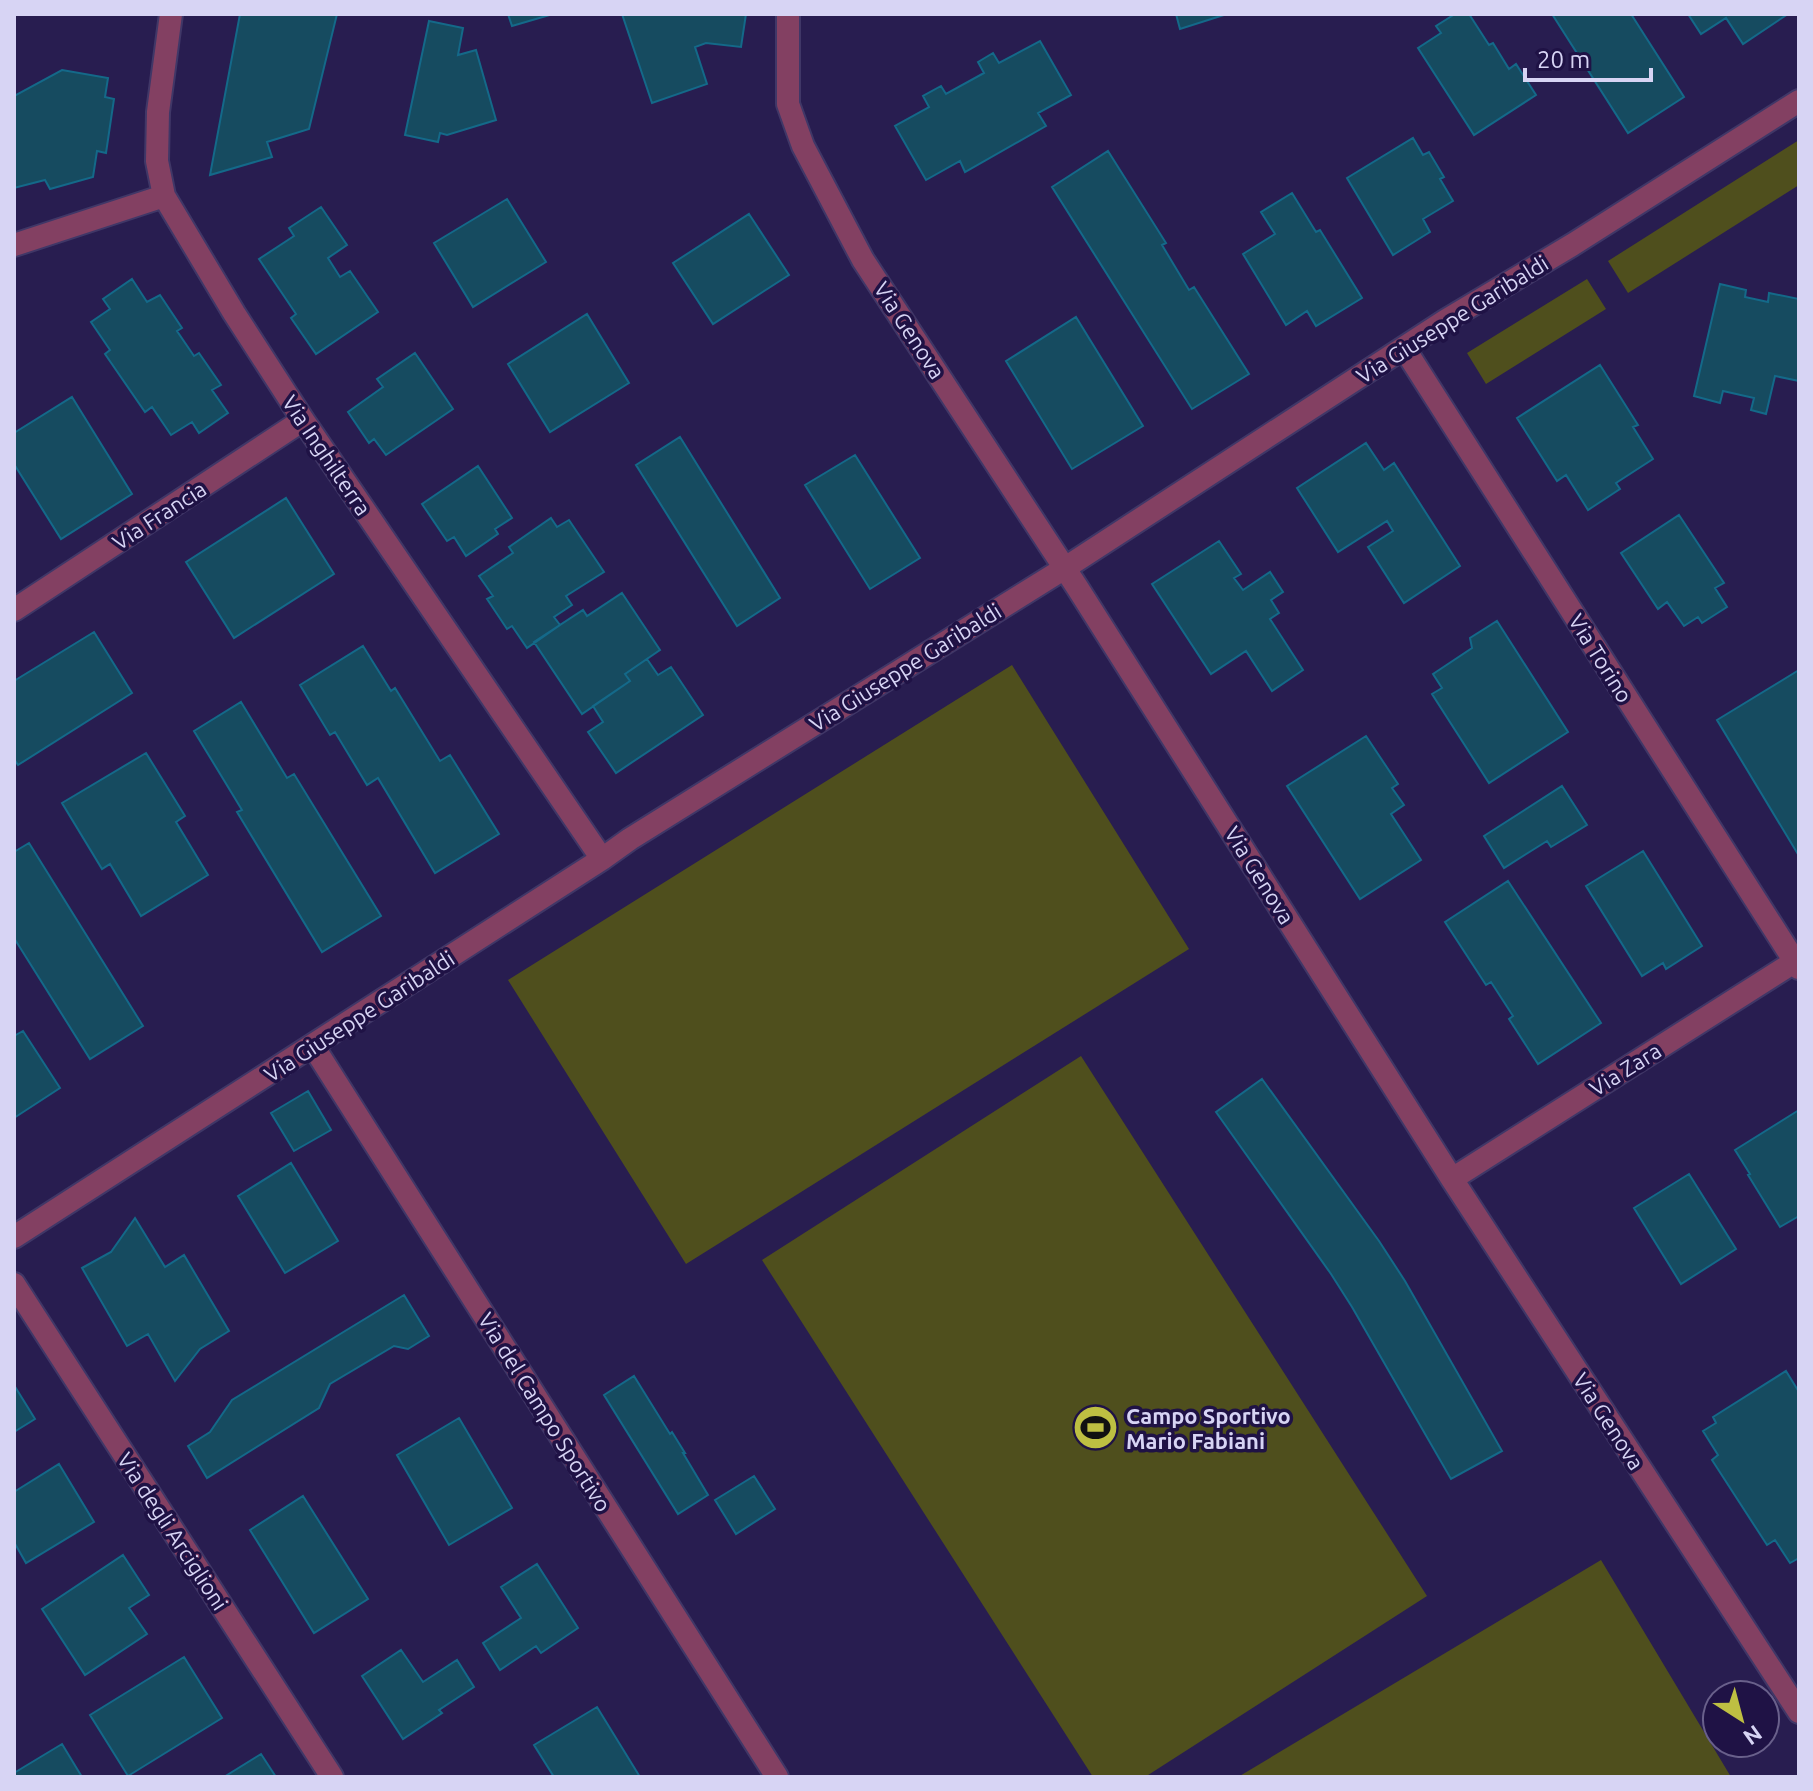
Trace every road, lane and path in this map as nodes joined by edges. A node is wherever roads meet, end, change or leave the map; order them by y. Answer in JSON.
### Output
{"nodes":[{"id":1,"x":171,"y":14,"type":"edge"},
{"id":2,"x":788,"y":14,"type":"edge"},
{"id":3,"x":1799,"y":101,"type":"edge"},
{"id":4,"x":164,"y":196,"type":"junction"},
{"id":5,"x":14,"y":245,"type":"edge"},
{"id":6,"x":1404,"y":348,"type":"junction"},
{"id":7,"x":303,"y":420,"type":"junction"},
{"id":8,"x":1065,"y":568,"type":"junction"},
{"id":9,"x":14,"y":610,"type":"edge"},
{"id":10,"x":602,"y":859,"type":"junction"},
{"id":11,"x":1798,"y":963,"type":"edge"},
{"id":12,"x":313,"y":1046,"type":"junction"},
{"id":13,"x":1452,"y":1179,"type":"junction"},
{"id":14,"x":14,"y":1237,"type":"edge"},
{"id":15,"x":14,"y":1284,"type":"edge"},
{"id":16,"x":1799,"y":1712,"type":"edge"},
{"id":17,"x":332,"y":1777,"type":"edge"},
{"id":18,"x":777,"y":1777,"type":"edge"}],
"edges":[{"from":1,"to":4,"type":"street","name":"Via Inghilterra"},
{"from":2,"to":8,"type":"street","name":"Via Genova"},
{"from":3,"to":6,"type":"street","name":"Via Giuseppe Garibaldi"},
{"from":4,"to":5,"type":"street"},
{"from":4,"to":7,"type":"street","name":"Via Inghilterra"},
{"from":6,"to":8,"type":"street","name":"Via Giuseppe Garibaldi"},
{"from":6,"to":11,"type":"street","name":"Via Torino"},
{"from":7,"to":9,"type":"street","name":"Via Francia"},
{"from":7,"to":10,"type":"street","name":"Via Inghilterra"},
{"from":8,"to":10,"type":"street","name":"Via Giuseppe Garibaldi"},
{"from":8,"to":13,"type":"street","name":"Via Genova"},
{"from":10,"to":12,"type":"street","name":"Via Giuseppe Garibaldi"},
{"from":11,"to":13,"type":"street","name":"Via Zara"},
{"from":12,"to":14,"type":"street","name":"Via Giuseppe Garibaldi"},
{"from":12,"to":18,"type":"street","name":"Via del Campo Sportivo"},
{"from":13,"to":16,"type":"street","name":"Via Genova"},
{"from":15,"to":17,"type":"street","name":"Via degli Arciglioni"}]}
